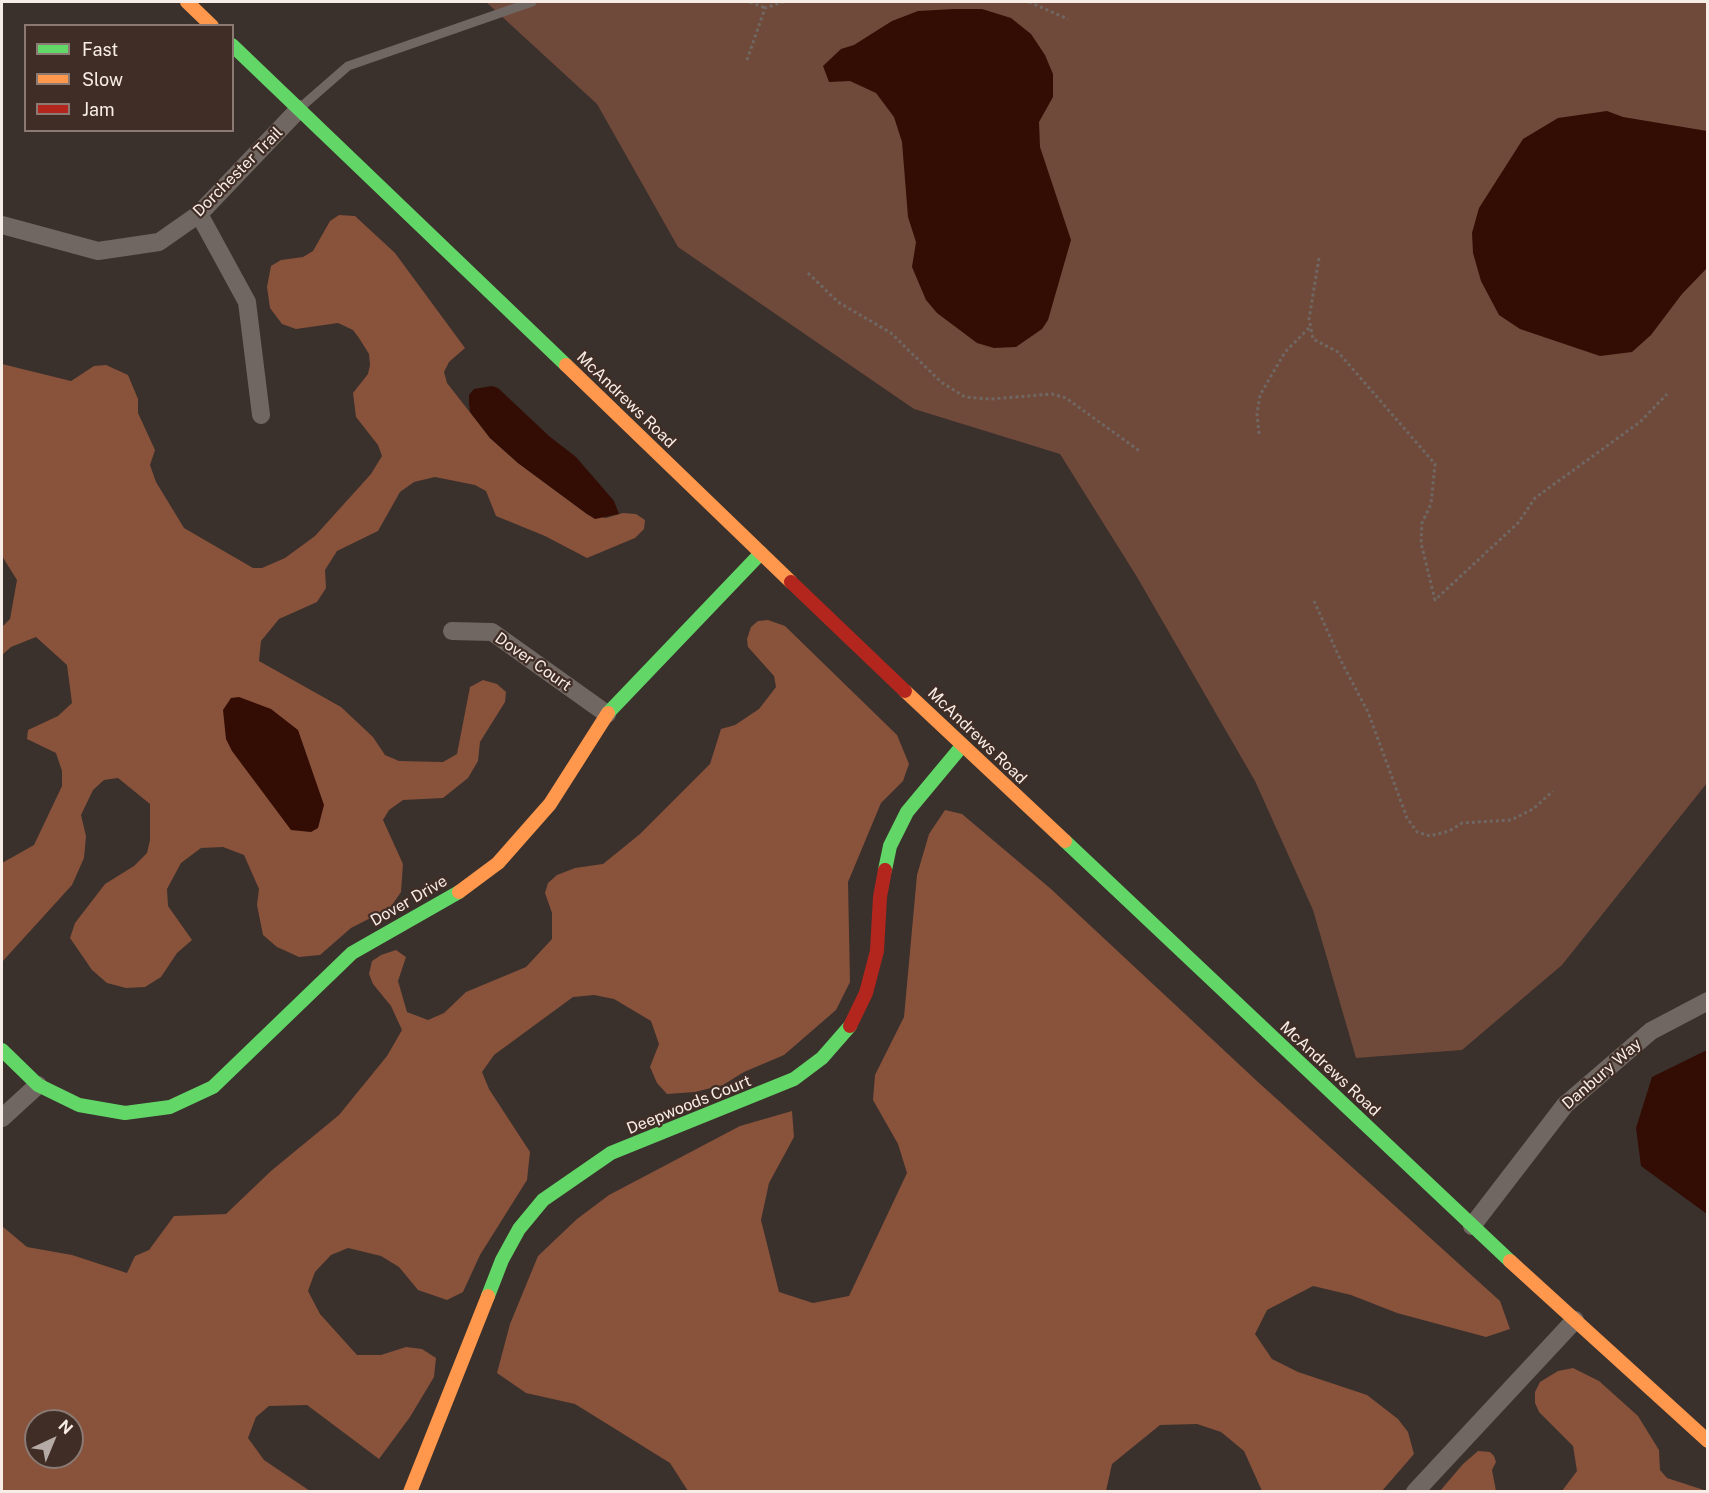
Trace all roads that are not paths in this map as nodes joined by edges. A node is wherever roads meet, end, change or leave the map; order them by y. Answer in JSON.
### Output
{"nodes":[{"id":1,"x":187,"y":2,"type":"edge"},
{"id":2,"x":532,"y":2,"type":"edge"},
{"id":3,"x":210,"y":24,"type":"edge"},
{"id":4,"x":234,"y":47,"type":"edge"},
{"id":5,"x":299,"y":109,"type":"junction"},
{"id":6,"x":199,"y":214,"type":"junction"},
{"id":7,"x":2,"y":225,"type":"edge"},
{"id":8,"x":261,"y":415,"type":"dead end"},
{"id":9,"x":761,"y":553,"type":"junction"},
{"id":10,"x":452,"y":631,"type":"dead end"},
{"id":11,"x":607,"y":714,"type":"junction"},
{"id":12,"x":962,"y":746,"type":"junction"},
{"id":13,"x":1707,"y":1001,"type":"edge"},
{"id":14,"x":2,"y":1050,"type":"edge"},
{"id":15,"x":38,"y":1085,"type":"junction"},
{"id":16,"x":2,"y":1118,"type":"edge"},
{"id":17,"x":1472,"y":1226,"type":"junction"},
{"id":18,"x":1575,"y":1320,"type":"junction"},
{"id":19,"x":1707,"y":1441,"type":"edge"},
{"id":20,"x":410,"y":1491,"type":"edge"},
{"id":21,"x":1415,"y":1491,"type":"edge"}],
"edges":[{"from":1,"to":3,"type":"main road"},
{"from":2,"to":5,"type":"lane"},
{"from":4,"to":5,"type":"main road","name":"McAndrews Road"},
{"from":5,"to":6,"type":"street","name":"Dorchester Trail"},
{"from":5,"to":9,"type":"main road","name":"McAndrews Road"},
{"from":6,"to":7,"type":"street","name":"Dorchester Trail"},
{"from":6,"to":8,"type":"street"},
{"from":9,"to":11,"type":"main road","name":"Dover Drive"},
{"from":9,"to":12,"type":"main road","name":"McAndrews Road"},
{"from":10,"to":11,"type":"street","name":"Dover Court"},
{"from":11,"to":15,"type":"main road","name":"Dover Drive"},
{"from":12,"to":17,"type":"main road","name":"McAndrews Road"},
{"from":12,"to":20,"type":"main road","name":"Deepwoods Court"},
{"from":13,"to":17,"type":"street","name":"Danbury Way"},
{"from":14,"to":15,"type":"main road","name":"Dover Drive"},
{"from":15,"to":16,"type":"street"},
{"from":17,"to":18,"type":"main road","name":"McAndrews Road"},
{"from":18,"to":19,"type":"main road","name":"McAndrews Road"},
{"from":18,"to":21,"type":"street"}]}
